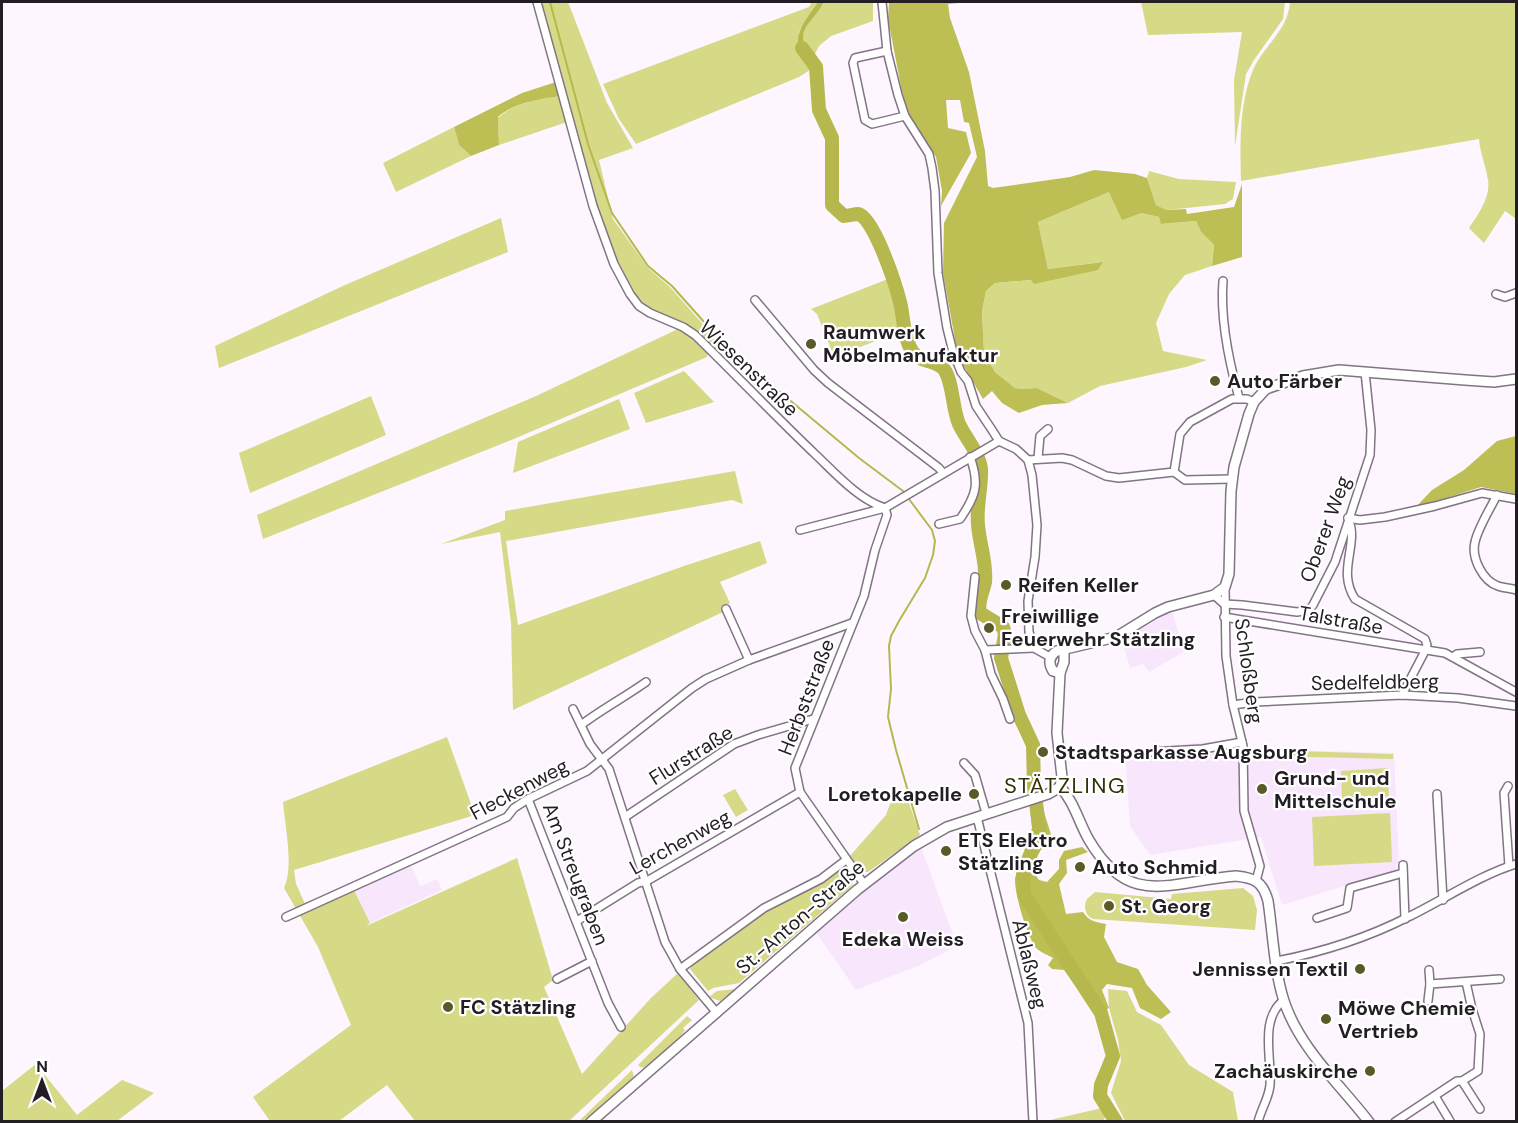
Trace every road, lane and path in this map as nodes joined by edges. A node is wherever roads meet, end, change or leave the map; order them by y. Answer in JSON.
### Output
{"nodes":[{"id":1,"x":537,"y":2,"type":"edge"},
{"id":2,"x":882,"y":2,"type":"edge"},
{"id":3,"x":887,"y":51,"type":"junction"},
{"id":4,"x":905,"y":116,"type":"junction"},
{"id":5,"x":1223,"y":281,"type":"dead end"},
{"id":6,"x":1516,"y":293,"type":"edge"},
{"id":7,"x":1496,"y":294,"type":"dead end"},
{"id":8,"x":755,"y":300,"type":"dead end"},
{"id":9,"x":1365,"y":372,"type":"junction"},
{"id":10,"x":1516,"y":379,"type":"edge"},
{"id":11,"x":1239,"y":398,"type":"junction"},
{"id":12,"x":1254,"y":402,"type":"junction"},
{"id":13,"x":1048,"y":429,"type":"dead end"},
{"id":14,"x":999,"y":441,"type":"junction"},
{"id":15,"x":971,"y":457,"type":"junction"},
{"id":16,"x":1038,"y":458,"type":"junction"},
{"id":17,"x":1028,"y":460,"type":"junction"},
{"id":18,"x":1174,"y":472,"type":"junction"},
{"id":19,"x":943,"y":473,"type":"junction"},
{"id":20,"x":1232,"y":479,"type":"junction"},
{"id":21,"x":1497,"y":495,"type":"junction"},
{"id":22,"x":1516,"y":499,"type":"edge"},
{"id":23,"x":885,"y":508,"type":"junction"},
{"id":24,"x":1348,"y":518,"type":"junction"},
{"id":25,"x":939,"y":524,"type":"dead end"},
{"id":26,"x":800,"y":530,"type":"dead end"},
{"id":27,"x":975,"y":577,"type":"dead end"},
{"id":28,"x":1225,"y":587,"type":"junction"},
{"id":29,"x":1516,"y":590,"type":"edge"},
{"id":30,"x":1214,"y":595,"type":"junction"},
{"id":31,"x":1224,"y":604,"type":"junction"},
{"id":32,"x":726,"y":609,"type":"dead end"},
{"id":33,"x":1224,"y":617,"type":"junction"},
{"id":34,"x":852,"y":623,"type":"junction"},
{"id":35,"x":1034,"y":648,"type":"junction"},
{"id":36,"x":1064,"y":649,"type":"junction"},
{"id":37,"x":985,"y":650,"type":"junction"},
{"id":38,"x":1425,"y":651,"type":"junction"},
{"id":39,"x":1480,"y":652,"type":"dead end"},
{"id":40,"x":1050,"y":657,"type":"junction"},
{"id":41,"x":1452,"y":657,"type":"junction"},
{"id":42,"x":748,"y":660,"type":"junction"},
{"id":43,"x":1060,"y":673,"type":"junction"},
{"id":44,"x":646,"y":682,"type":"dead end"},
{"id":45,"x":1516,"y":692,"type":"edge"},
{"id":46,"x":1402,"y":695,"type":"junction"},
{"id":47,"x":1233,"y":705,"type":"junction"},
{"id":48,"x":1516,"y":706,"type":"edge"},
{"id":49,"x":573,"y":709,"type":"dead end"},
{"id":50,"x":813,"y":719,"type":"junction"},
{"id":51,"x":1010,"y":719,"type":"dead end"},
{"id":52,"x":581,"y":725,"type":"junction"},
{"id":53,"x":1242,"y":742,"type":"junction"},
{"id":54,"x":1151,"y":752,"type":"dead end"},
{"id":55,"x":602,"y":760,"type":"junction"},
{"id":56,"x":964,"y":763,"type":"dead end"},
{"id":57,"x":1508,"y":786,"type":"dead end"},
{"id":58,"x":1060,"y":787,"type":"junction"},
{"id":59,"x":800,"y":792,"type":"junction"},
{"id":60,"x":1437,"y":794,"type":"dead end"},
{"id":61,"x":528,"y":799,"type":"junction"},
{"id":62,"x":986,"y":813,"type":"junction"},
{"id":63,"x":977,"y":816,"type":"junction"},
{"id":64,"x":626,"y":818,"type":"junction"},
{"id":65,"x":846,"y":860,"type":"junction"},
{"id":66,"x":1513,"y":865,"type":"edge"},
{"id":67,"x":647,"y":881,"type":"junction"},
{"id":68,"x":1256,"y":881,"type":"junction"},
{"id":69,"x":864,"y":884,"type":"junction"},
{"id":70,"x":1443,"y":900,"type":"junction"},
{"id":71,"x":286,"y":917,"type":"dead end"},
{"id":72,"x":1317,"y":918,"type":"dead end"},
{"id":73,"x":1405,"y":919,"type":"junction"},
{"id":74,"x":577,"y":921,"type":"junction"},
{"id":75,"x":1277,"y":961,"type":"junction"},
{"id":76,"x":592,"y":962,"type":"junction"},
{"id":77,"x":680,"y":969,"type":"junction"},
{"id":78,"x":1429,"y":970,"type":"dead end"},
{"id":79,"x":557,"y":979,"type":"dead end"},
{"id":80,"x":1500,"y":979,"type":"dead end"},
{"id":81,"x":1466,"y":982,"type":"junction"},
{"id":82,"x":1430,"y":984,"type":"junction"},
{"id":83,"x":1284,"y":1000,"type":"junction"},
{"id":84,"x":1428,"y":1001,"type":"dead end"},
{"id":85,"x":717,"y":1013,"type":"junction"},
{"id":86,"x":621,"y":1027,"type":"dead end"},
{"id":87,"x":1462,"y":1081,"type":"junction"},
{"id":88,"x":1435,"y":1096,"type":"junction"},
{"id":89,"x":1480,"y":1110,"type":"dead end"},
{"id":90,"x":1450,"y":1121,"type":"edge"},
{"id":91,"x":591,"y":1122,"type":"edge"},
{"id":92,"x":1033,"y":1122,"type":"edge"},
{"id":93,"x":1258,"y":1122,"type":"edge"},
{"id":94,"x":1369,"y":1122,"type":"edge"},
{"id":95,"x":1395,"y":1122,"type":"edge"}],
"edges":[{"from":1,"to":23,"type":"street","name":"Wiesenstraße"},
{"from":2,"to":3,"type":"street"},
{"from":3,"to":4,"type":"street"},
{"from":3,"to":4,"type":"street"},
{"from":4,"to":14,"type":"street"},
{"from":5,"to":11,"type":"street"},
{"from":6,"to":7,"type":"street"},
{"from":8,"to":19,"type":"street"},
{"from":9,"to":10,"type":"street"},
{"from":9,"to":12,"type":"street"},
{"from":9,"to":24,"type":"street","name":"Oberer Weg"},
{"from":11,"to":12,"type":"street"},
{"from":11,"to":18,"type":"street"},
{"from":12,"to":20,"type":"street"},
{"from":13,"to":16,"type":"street"},
{"from":14,"to":15,"type":"street"},
{"from":14,"to":17,"type":"street"},
{"from":15,"to":19,"type":"street"},
{"from":15,"to":25,"type":"street"},
{"from":16,"to":17,"type":"street"},
{"from":16,"to":18,"type":"street"},
{"from":17,"to":35,"type":"street"},
{"from":18,"to":20,"type":"street"},
{"from":19,"to":23,"type":"street"},
{"from":20,"to":28,"type":"street"},
{"from":21,"to":22,"type":"street"},
{"from":21,"to":24,"type":"street"},
{"from":21,"to":29,"type":"street"},
{"from":23,"to":26,"type":"street"},
{"from":23,"to":34,"type":"street","name":"Herbststraße"},
{"from":24,"to":31,"type":"street","name":"Oberer Weg"},
{"from":24,"to":38,"type":"street"},
{"from":27,"to":37,"type":"street"},
{"from":28,"to":30,"type":"street"},
{"from":28,"to":31,"type":"street","name":"Schloßberg"},
{"from":30,"to":31,"type":"street","name":"Schloßberg"},
{"from":30,"to":36,"type":"street"},
{"from":31,"to":33,"type":"street","name":"Schloßberg"},
{"from":32,"to":42,"type":"street"},
{"from":33,"to":38,"type":"street","name":"Talstraße"},
{"from":33,"to":47,"type":"street","name":"Schloßberg"},
{"from":34,"to":42,"type":"street","name":"Fleckenweg"},
{"from":34,"to":50,"type":"street","name":"Herbststraße"},
{"from":35,"to":37,"type":"street"},
{"from":35,"to":40,"type":"street"},
{"from":36,"to":40,"type":"street"},
{"from":36,"to":43,"type":"street"},
{"from":37,"to":51,"type":"street"},
{"from":38,"to":41,"type":"street","name":"Talstraße"},
{"from":38,"to":46,"type":"street"},
{"from":39,"to":41,"type":"street","name":"Talstraße"},
{"from":40,"to":43,"type":"street"},
{"from":41,"to":45,"type":"street","name":"Talstraße"},
{"from":42,"to":55,"type":"street","name":"Fleckenweg"},
{"from":43,"to":58,"type":"street"},
{"from":44,"to":52,"type":"street"},
{"from":46,"to":47,"type":"street","name":"Sedelfeldberg"},
{"from":46,"to":48,"type":"street","name":"Sedelfeldberg"},
{"from":47,"to":53,"type":"street","name":"Schloßberg"},
{"from":49,"to":52,"type":"street"},
{"from":50,"to":59,"type":"street","name":"Herbststraße"},
{"from":50,"to":64,"type":"street","name":"Flurstraße"},
{"from":52,"to":55,"type":"street"},
{"from":53,"to":54,"type":"street","name":"Schloßberg"},
{"from":53,"to":68,"type":"street","name":"Schloßberg"},
{"from":55,"to":61,"type":"street","name":"Fleckenweg"},
{"from":55,"to":64,"type":"street"},
{"from":56,"to":62,"type":"street"},
{"from":57,"to":66,"type":"street"},
{"from":58,"to":62,"type":"street","name":"St.-Anton-Straße"},
{"from":58,"to":68,"type":"street"},
{"from":59,"to":65,"type":"street","name":"Herbststraße"},
{"from":59,"to":67,"type":"street","name":"Lerchenweg"},
{"from":60,"to":70,"type":"street"},
{"from":61,"to":71,"type":"street","name":"Fleckenweg"},
{"from":61,"to":74,"type":"street","name":"Am Streugraben"},
{"from":62,"to":63,"type":"street","name":"St.-Anton-Straße"},
{"from":63,"to":69,"type":"street","name":"St.-Anton-Straße"},
{"from":63,"to":92,"type":"street","name":"Ablaßweg"},
{"from":64,"to":67,"type":"street"},
{"from":65,"to":69,"type":"street","name":"Herbststraße"},
{"from":65,"to":77,"type":"street"},
{"from":66,"to":70,"type":"street"},
{"from":67,"to":74,"type":"street","name":"Lerchenweg"},
{"from":67,"to":77,"type":"street"},
{"from":68,"to":75,"type":"street"},
{"from":69,"to":85,"type":"street","name":"St.-Anton-Straße"},
{"from":70,"to":73,"type":"street"},
{"from":72,"to":73,"type":"street"},
{"from":73,"to":75,"type":"street"},
{"from":74,"to":76,"type":"street","name":"Am Streugraben"},
{"from":75,"to":83,"type":"street"},
{"from":76,"to":79,"type":"street","name":"Am Streugraben"},
{"from":76,"to":86,"type":"street","name":"Am Streugraben"},
{"from":77,"to":85,"type":"street"},
{"from":78,"to":82,"type":"street"},
{"from":80,"to":81,"type":"street"},
{"from":81,"to":82,"type":"street"},
{"from":81,"to":87,"type":"street"},
{"from":82,"to":84,"type":"street"},
{"from":83,"to":93,"type":"street"},
{"from":83,"to":94,"type":"street"},
{"from":85,"to":91,"type":"street","name":"St.-Anton-Straße"},
{"from":87,"to":88,"type":"street"},
{"from":87,"to":89,"type":"street"},
{"from":88,"to":90,"type":"street"},
{"from":88,"to":95,"type":"street"}]}
